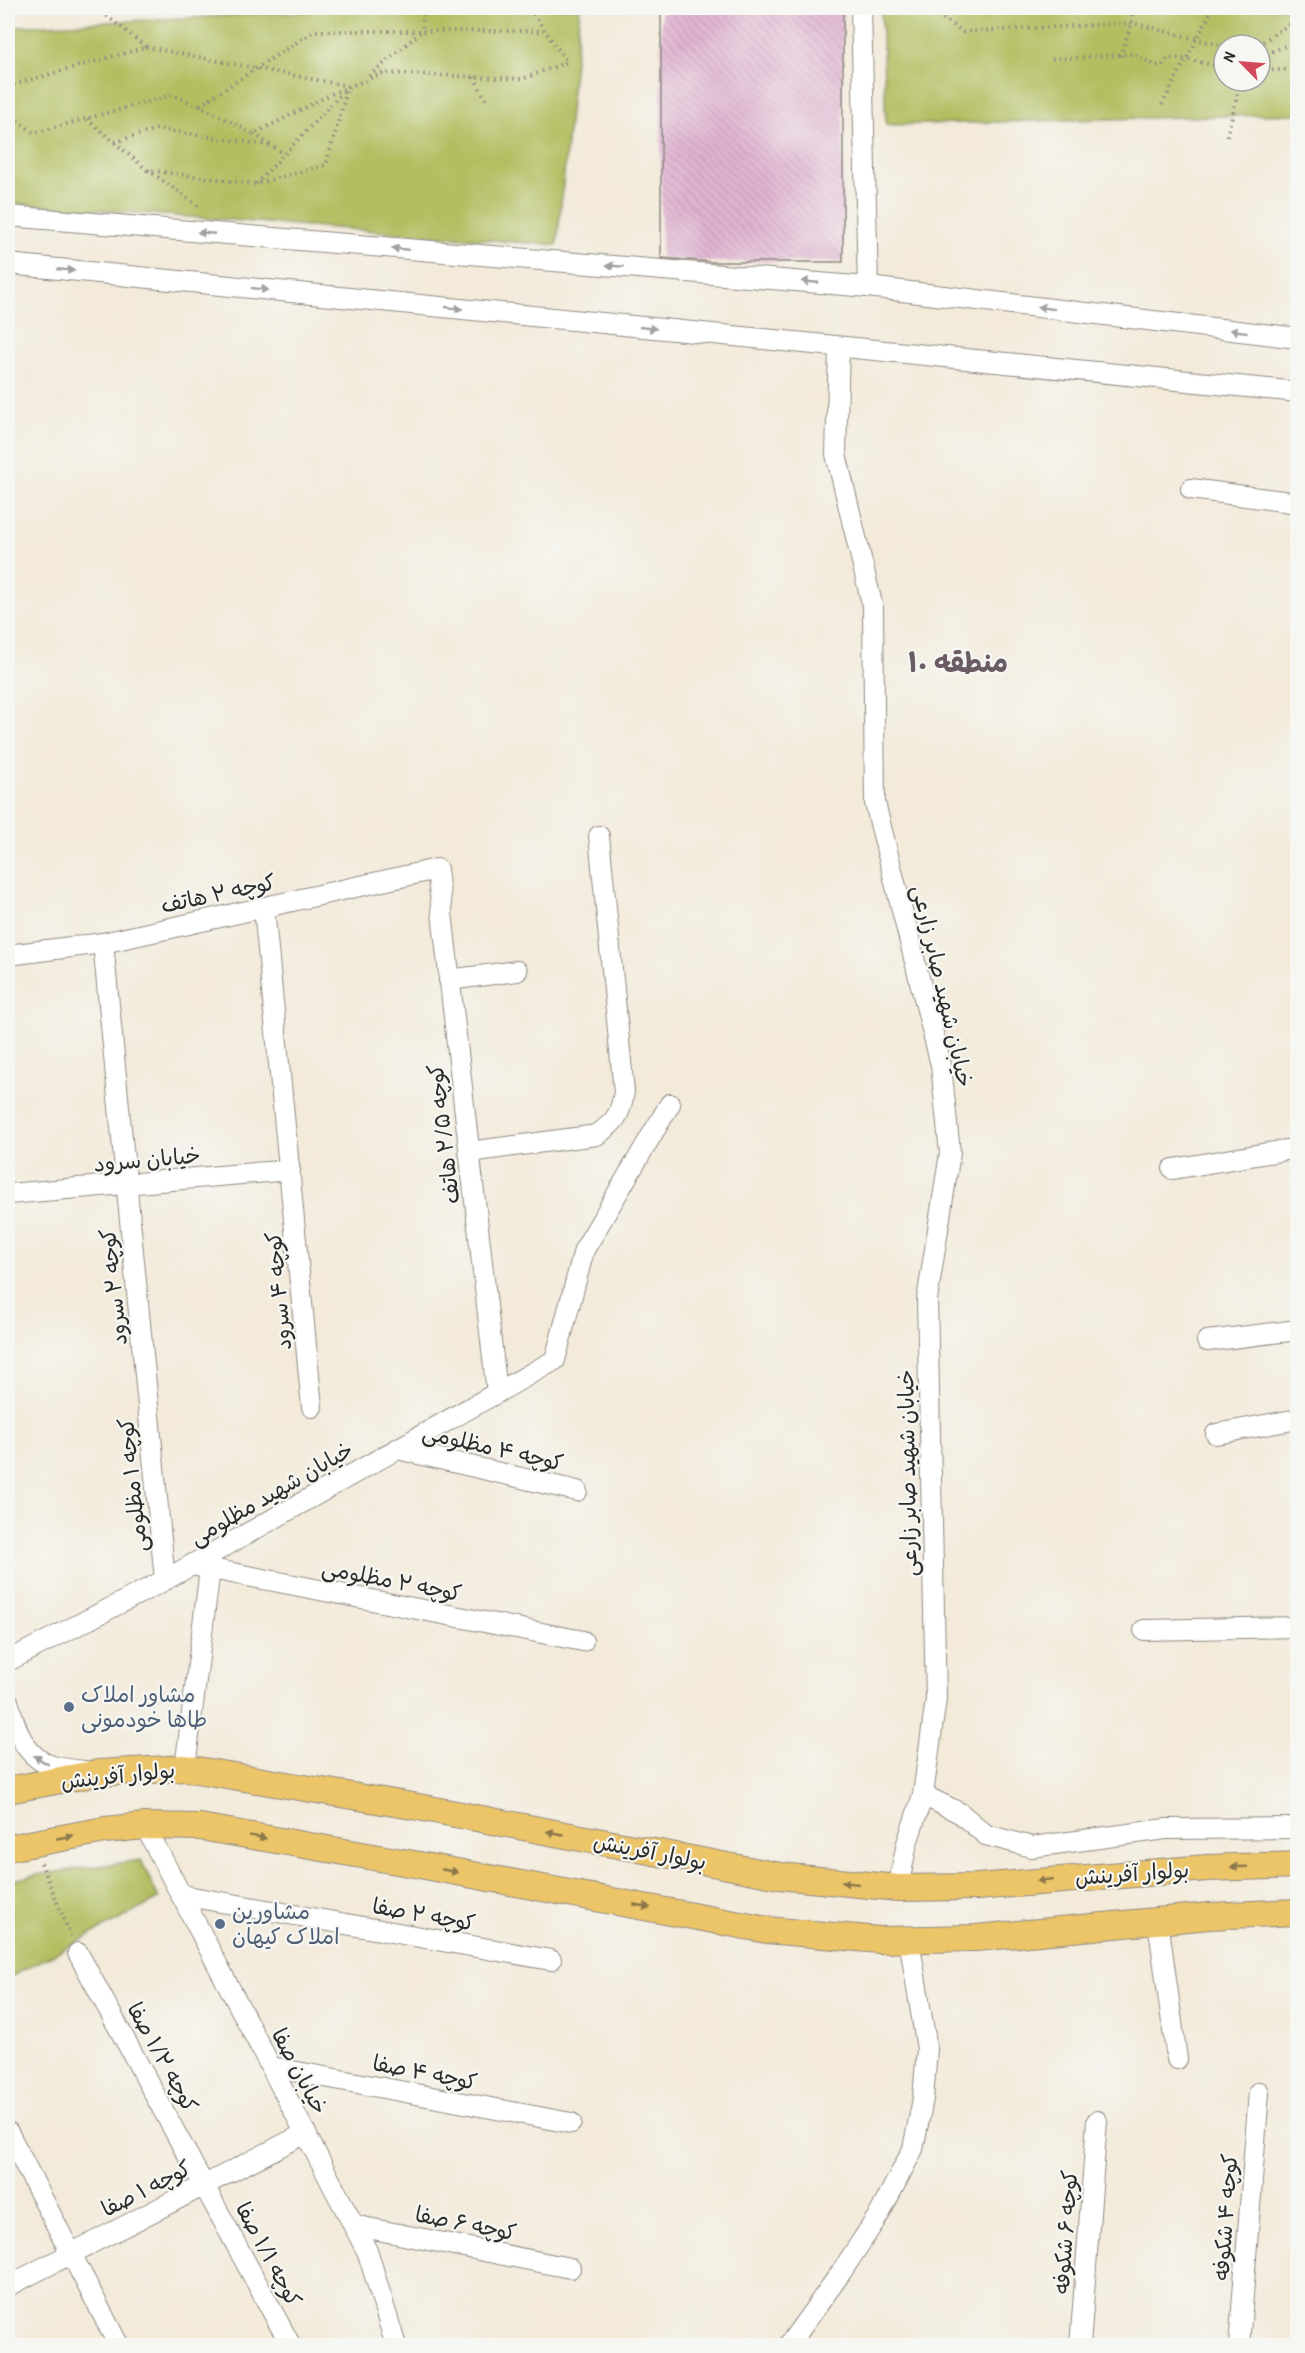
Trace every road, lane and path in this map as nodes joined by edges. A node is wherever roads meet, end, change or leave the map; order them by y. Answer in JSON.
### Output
{"nodes":[{"id":1,"x":97,"y":8,"type":"edge"},
{"id":2,"x":424,"y":8,"type":"edge"},
{"id":3,"x":530,"y":8,"type":"edge"},
{"id":4,"x":861,"y":8,"type":"edge"},
{"id":5,"x":928,"y":8,"type":"edge"},
{"id":6,"x":1132,"y":8,"type":"edge"},
{"id":7,"x":1213,"y":8,"type":"edge"},
{"id":8,"x":1298,"y":18,"type":"edge"},
{"id":9,"x":1132,"y":23,"type":"junction"},
{"id":10,"x":422,"y":31,"type":"junction"},
{"id":11,"x":544,"y":31,"type":"junction"},
{"id":12,"x":1272,"y":36,"type":"edge"},
{"id":13,"x":1196,"y":39,"type":"junction"},
{"id":14,"x":1298,"y":41,"type":"edge"},
{"id":15,"x":1212,"y":43,"type":"edge"},
{"id":16,"x":146,"y":47,"type":"junction"},
{"id":17,"x":1272,"y":51,"type":"edge"},
{"id":18,"x":1120,"y":56,"type":"junction"},
{"id":19,"x":1052,"y":58,"type":"dead end"},
{"id":20,"x":1186,"y":59,"type":"junction"},
{"id":21,"x":1212,"y":65,"type":"edge"},
{"id":22,"x":257,"y":68,"type":"junction"},
{"id":23,"x":1298,"y":69,"type":"edge"},
{"id":24,"x":1272,"y":70,"type":"edge"},
{"id":25,"x":474,"y":76,"type":"junction"},
{"id":26,"x":365,"y":80,"type":"junction"},
{"id":27,"x":8,"y":86,"type":"edge"},
{"id":28,"x":348,"y":86,"type":"junction"},
{"id":29,"x":1238,"y":93,"type":"edge"},
{"id":30,"x":487,"y":102,"type":"dead end"},
{"id":31,"x":200,"y":105,"type":"junction"},
{"id":32,"x":1162,"y":105,"type":"dead end"},
{"id":33,"x":8,"y":113,"type":"edge"},
{"id":34,"x":87,"y":119,"type":"junction"},
{"id":35,"x":254,"y":134,"type":"junction"},
{"id":36,"x":1227,"y":136,"type":"dead end"},
{"id":37,"x":115,"y":142,"type":"junction"},
{"id":38,"x":272,"y":146,"type":"junction"},
{"id":39,"x":284,"y":154,"type":"junction"},
{"id":40,"x":147,"y":170,"type":"junction"},
{"id":41,"x":255,"y":184,"type":"junction"},
{"id":42,"x":200,"y":207,"type":"dead end"},
{"id":43,"x":8,"y":216,"type":"edge"},
{"id":44,"x":8,"y":264,"type":"edge"},
{"id":45,"x":868,"y":287,"type":"junction"},
{"id":46,"x":1298,"y":338,"type":"edge"},
{"id":47,"x":839,"y":347,"type":"junction"},
{"id":48,"x":1298,"y":392,"type":"edge"},
{"id":49,"x":1191,"y":489,"type":"dead end"},
{"id":50,"x":1298,"y":503,"type":"edge"},
{"id":51,"x":599,"y":836,"type":"dead end"},
{"id":52,"x":437,"y":869,"type":"joint"},
{"id":53,"x":264,"y":908,"type":"junction"},
{"id":54,"x":103,"y":943,"type":"junction"},
{"id":55,"x":8,"y":955,"type":"edge"},
{"id":56,"x":517,"y":971,"type":"dead end"},
{"id":57,"x":449,"y":980,"type":"junction"},
{"id":58,"x":670,"y":1104,"type":"dead end"},
{"id":59,"x":1298,"y":1148,"type":"edge"},
{"id":60,"x":469,"y":1152,"type":"junction"},
{"id":61,"x":1173,"y":1169,"type":"dead end"},
{"id":62,"x":291,"y":1170,"type":"junction"},
{"id":63,"x":127,"y":1185,"type":"junction"},
{"id":64,"x":8,"y":1194,"type":"edge"},
{"id":65,"x":1298,"y":1330,"type":"edge"},
{"id":66,"x":1208,"y":1341,"type":"dead end"},
{"id":67,"x":146,"y":1385,"type":"joint"},
{"id":68,"x":497,"y":1393,"type":"junction"},
{"id":69,"x":312,"y":1407,"type":"dead end"},
{"id":70,"x":1298,"y":1419,"type":"edge"},
{"id":71,"x":1216,"y":1434,"type":"dead end"},
{"id":72,"x":397,"y":1449,"type":"junction"},
{"id":73,"x":578,"y":1491,"type":"dead end"},
{"id":74,"x":201,"y":1567,"type":"junction"},
{"id":75,"x":165,"y":1580,"type":"junction"},
{"id":76,"x":1298,"y":1627,"type":"edge"},
{"id":77,"x":1144,"y":1630,"type":"dead end"},
{"id":78,"x":584,"y":1641,"type":"dead end"},
{"id":79,"x":8,"y":1661,"type":"edge"},
{"id":80,"x":8,"y":1701,"type":"edge"},
{"id":81,"x":185,"y":1768,"type":"junction"},
{"id":82,"x":98,"y":1773,"type":"junction"},
{"id":83,"x":8,"y":1790,"type":"edge"},
{"id":84,"x":923,"y":1795,"type":"junction"},
{"id":85,"x":145,"y":1826,"type":"junction"},
{"id":86,"x":1298,"y":1828,"type":"edge"},
{"id":87,"x":20,"y":1845,"type":"edge"},
{"id":88,"x":1298,"y":1865,"type":"edge"},
{"id":89,"x":898,"y":1888,"type":"junction"},
{"id":90,"x":182,"y":1895,"type":"junction"},
{"id":91,"x":1298,"y":1912,"type":"edge"},
{"id":92,"x":1158,"y":1921,"type":"junction"},
{"id":93,"x":909,"y":1939,"type":"junction"},
{"id":94,"x":78,"y":1953,"type":"joint"},
{"id":95,"x":551,"y":1960,"type":"dead end"},
{"id":96,"x":1177,"y":2059,"type":"dead end"},
{"id":97,"x":271,"y":2067,"type":"junction"},
{"id":98,"x":1259,"y":2092,"type":"dead end"},
{"id":99,"x":1097,"y":2121,"type":"dead end"},
{"id":100,"x":571,"y":2123,"type":"dead end"},
{"id":101,"x":8,"y":2132,"type":"edge"},
{"id":102,"x":306,"y":2133,"type":"junction"},
{"id":103,"x":206,"y":2185,"type":"junction"},
{"id":104,"x":353,"y":2225,"type":"junction"},
{"id":105,"x":71,"y":2254,"type":"junction"},
{"id":106,"x":570,"y":2268,"type":"dead end"},
{"id":107,"x":8,"y":2286,"type":"edge"},
{"id":108,"x":119,"y":2346,"type":"edge"},
{"id":109,"x":291,"y":2346,"type":"edge"},
{"id":110,"x":396,"y":2346,"type":"edge"},
{"id":111,"x":788,"y":2346,"type":"edge"},
{"id":112,"x":1080,"y":2346,"type":"edge"},
{"id":113,"x":1239,"y":2346,"type":"edge"}],
"edges":[{"from":1,"to":16,"type":"path"},
{"from":2,"to":10,"type":"path"},
{"from":3,"to":11,"type":"path"},
{"from":4,"to":45,"type":"street"},
{"from":5,"to":9,"type":"path"},
{"from":6,"to":9,"type":"path"},
{"from":7,"to":13,"type":"path"},
{"from":8,"to":12,"type":"path"},
{"from":9,"to":13,"type":"path"},
{"from":9,"to":18,"type":"path"},
{"from":10,"to":11,"type":"path"},
{"from":10,"to":22,"type":"path"},
{"from":10,"to":26,"type":"path"},
{"from":11,"to":25,"type":"path"},
{"from":13,"to":15,"type":"path"},
{"from":13,"to":20,"type":"path"},
{"from":14,"to":17,"type":"path"},
{"from":16,"to":22,"type":"path"},
{"from":16,"to":27,"type":"path"},
{"from":18,"to":19,"type":"path"},
{"from":18,"to":20,"type":"path"},
{"from":20,"to":21,"type":"path"},
{"from":20,"to":32,"type":"path"},
{"from":22,"to":28,"type":"path"},
{"from":22,"to":31,"type":"path"},
{"from":23,"to":24,"type":"path"},
{"from":25,"to":26,"type":"path"},
{"from":25,"to":30,"type":"path"},
{"from":26,"to":28,"type":"path"},
{"from":28,"to":35,"type":"path"},
{"from":28,"to":39,"type":"path"},
{"from":28,"to":41,"type":"path"},
{"from":29,"to":36,"type":"path"},
{"from":31,"to":34,"type":"path"},
{"from":31,"to":35,"type":"path"},
{"from":33,"to":34,"type":"path"},
{"from":34,"to":37,"type":"path"},
{"from":35,"to":38,"type":"path"},
{"from":37,"to":38,"type":"path"},
{"from":37,"to":40,"type":"path"},
{"from":38,"to":39,"type":"path"},
{"from":39,"to":41,"type":"path"},
{"from":40,"to":41,"type":"path"},
{"from":40,"to":42,"type":"path"},
{"from":45,"to":43,"type":"street","one_way":true},
{"from":44,"to":47,"type":"street","one_way":true},
{"from":46,"to":45,"type":"street","one_way":true},
{"from":47,"to":48,"type":"street"},
{"from":47,"to":84,"type":"street","name":"خیابان شهید صابر زارعی"},
{"from":49,"to":50,"type":"street"},
{"from":51,"to":60,"type":"street"},
{"from":52,"to":53,"type":"street","name":"کوچه ۲ هاتف"},
{"from":52,"to":57,"type":"street","name":"کوچه ۲/۵ هاتف"},
{"from":53,"to":54,"type":"street","name":"کوچه ۲ هاتف"},
{"from":53,"to":62,"type":"street","name":"کوچه ۴ سرود"},
{"from":54,"to":55,"type":"street","name":"کوچه ۲ هاتف"},
{"from":54,"to":63,"type":"street","name":"کوچه ۲ سرود"},
{"from":56,"to":57,"type":"street"},
{"from":57,"to":60,"type":"street","name":"کوچه ۲/۵ هاتف"},
{"from":58,"to":68,"type":"street","name":"خیابان شهید مظلومی"},
{"from":59,"to":61,"type":"street"},
{"from":60,"to":68,"type":"street","name":"کوچه ۲/۵ هاتف"},
{"from":62,"to":63,"type":"street","name":"خیابان سرود"},
{"from":62,"to":69,"type":"street","name":"کوچه ۴ سرود"},
{"from":63,"to":64,"type":"street","name":"خیابان سرود"},
{"from":63,"to":67,"type":"street","name":"کوچه ۲ سرود"},
{"from":65,"to":66,"type":"street"},
{"from":67,"to":75,"type":"street","name":"کوچه ۱ مظلومی"},
{"from":68,"to":72,"type":"street","name":"خیابان شهید مظلومی"},
{"from":70,"to":71,"type":"street"},
{"from":72,"to":73,"type":"street","name":"کوچه ۴ مظلومی"},
{"from":72,"to":74,"type":"street","name":"خیابان شهید مظلومی"},
{"from":74,"to":75,"type":"street","name":"خیابان شهید مظلومی"},
{"from":74,"to":78,"type":"street","name":"کوچه ۲ مظلومی"},
{"from":74,"to":81,"type":"street"},
{"from":75,"to":79,"type":"street","name":"خیابان شهید مظلومی"},
{"from":76,"to":77,"type":"street"},
{"from":82,"to":80,"type":"street","one_way":true},
{"from":81,"to":82,"type":"main road","name":"بولوار آفرینش"},
{"from":89,"to":81,"type":"main road","name":"بولوار آفرینش","one_way":true},
{"from":82,"to":83,"type":"main road","name":"بولوار آفرینش"},
{"from":84,"to":86,"type":"street"},
{"from":84,"to":89,"type":"street","name":"خیابان شهید صابر زارعی"},
{"from":87,"to":85,"type":"main road","one_way":true},
{"from":85,"to":90,"type":"street","name":"خیابان صفا"},
{"from":85,"to":93,"type":"main road","one_way":true},
{"from":87,"to":94,"type":"path"},
{"from":88,"to":89,"type":"main road","name":"بولوار آفرینش","one_way":true},
{"from":90,"to":95,"type":"street","name":"کوچه ۲ صفا"},
{"from":90,"to":97,"type":"street","name":"خیابان صفا"},
{"from":91,"to":92,"type":"main road"},
{"from":92,"to":93,"type":"main road"},
{"from":92,"to":96,"type":"street"},
{"from":93,"to":111,"type":"street"},
{"from":94,"to":103,"type":"street","name":"کوچه ۱/۲ صفا"},
{"from":97,"to":100,"type":"street","name":"کوچه ۴ صفا"},
{"from":97,"to":102,"type":"street","name":"خیابان صفا"},
{"from":98,"to":113,"type":"street","name":"کوچه ۴ شکوفه"},
{"from":99,"to":112,"type":"street","name":"کوچه ۶ شکوفه"},
{"from":101,"to":105,"type":"street"},
{"from":102,"to":103,"type":"street","name":"کوچه ۱ صفا"},
{"from":102,"to":104,"type":"street","name":"خیابان صفا"},
{"from":103,"to":105,"type":"street","name":"کوچه ۱ صفا"},
{"from":103,"to":109,"type":"street","name":"کوچه ۱/۱ صفا"},
{"from":104,"to":106,"type":"street","name":"کوچه ۶ صفا"},
{"from":104,"to":110,"type":"street","name":"خیابان صفا"},
{"from":105,"to":107,"type":"street","name":"کوچه ۱ صفا"},
{"from":105,"to":108,"type":"street"}]}
